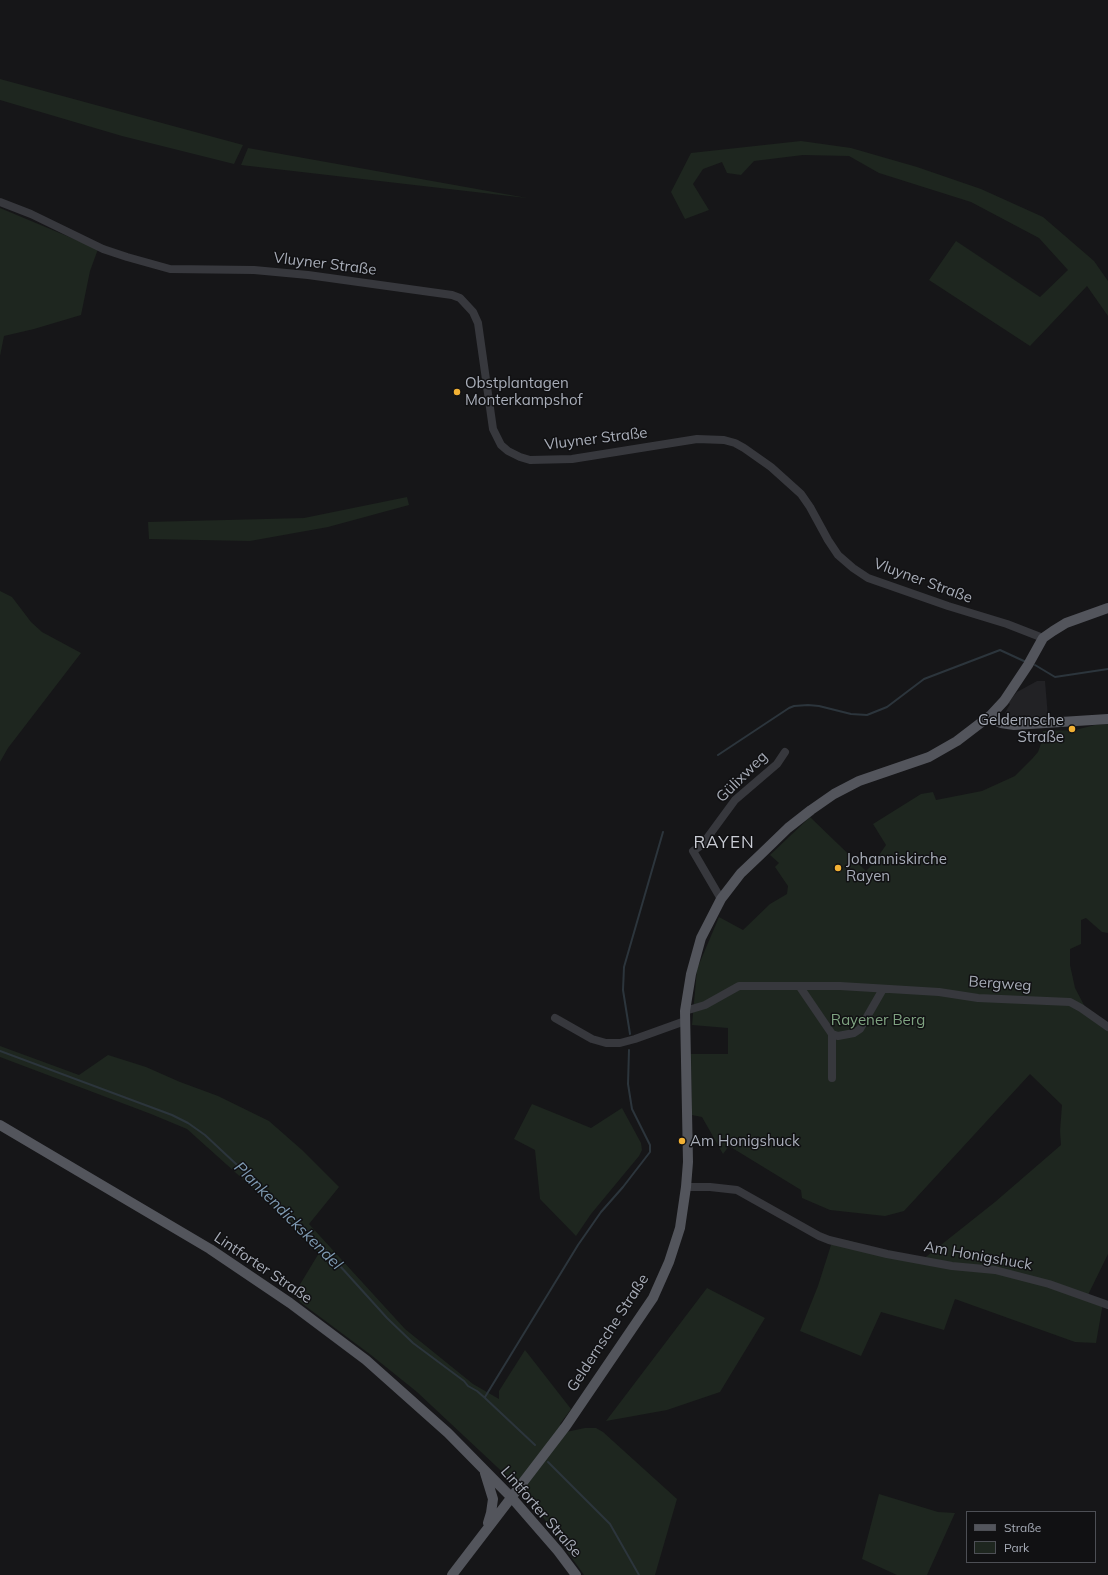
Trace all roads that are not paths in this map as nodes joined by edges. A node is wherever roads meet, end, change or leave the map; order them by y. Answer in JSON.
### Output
{"nodes":[{"id":1,"x":0,"y":202,"type":"edge"},
{"id":2,"x":1108,"y":608,"type":"edge"},
{"id":3,"x":1043,"y":638,"type":"junction"},
{"id":4,"x":991,"y":715,"type":"junction"},
{"id":5,"x":1108,"y":719,"type":"edge"},
{"id":6,"x":785,"y":752,"type":"dead end"},
{"id":7,"x":721,"y":899,"type":"junction"},
{"id":8,"x":800,"y":987,"type":"junction"},
{"id":9,"x":883,"y":990,"type":"junction"},
{"id":10,"x":685,"y":1016,"type":"junction"},
{"id":11,"x":555,"y":1018,"type":"dead end"},
{"id":12,"x":1108,"y":1027,"type":"edge"},
{"id":13,"x":832,"y":1034,"type":"junction"},
{"id":14,"x":832,"y":1078,"type":"dead end"},
{"id":15,"x":0,"y":1125,"type":"edge"},
{"id":16,"x":686,"y":1187,"type":"junction"},
{"id":17,"x":1108,"y":1305,"type":"edge"},
{"id":18,"x":484,"y":1469,"type":"junction"},
{"id":19,"x":512,"y":1498,"type":"junction"},
{"id":20,"x":486,"y":1529,"type":"junction"},
{"id":21,"x":452,"y":1575,"type":"edge"},
{"id":22,"x":576,"y":1575,"type":"edge"}],
"edges":[{"from":1,"to":3,"type":"street","name":"Vluyner Straße"},
{"from":2,"to":3,"type":"main road","name":"Geldernsche Straße"},
{"from":3,"to":4,"type":"main road","name":"Geldernsche Straße"},
{"from":4,"to":5,"type":"main road"},
{"from":4,"to":7,"type":"main road","name":"Geldernsche Straße"},
{"from":6,"to":7,"type":"street","name":"Gülixweg"},
{"from":7,"to":10,"type":"main road","name":"Geldernsche Straße"},
{"from":8,"to":9,"type":"street","name":"Bergweg"},
{"from":8,"to":10,"type":"street","name":"Bergweg"},
{"from":8,"to":13,"type":"street"},
{"from":9,"to":12,"type":"street","name":"Bergweg"},
{"from":9,"to":13,"type":"street"},
{"from":10,"to":11,"type":"street"},
{"from":10,"to":16,"type":"main road","name":"Geldernsche Straße"},
{"from":13,"to":14,"type":"street"},
{"from":15,"to":18,"type":"main road","name":"Lintforter Straße"},
{"from":16,"to":17,"type":"street","name":"Am Honigshuck"},
{"from":16,"to":19,"type":"main road","name":"Geldernsche Straße"},
{"from":18,"to":19,"type":"main road","name":"Lintforter Straße"},
{"from":18,"to":20,"type":"main road","name":"Lintforter Straße"},
{"from":19,"to":20,"type":"main road","name":"Geldernsche Straße"},
{"from":19,"to":22,"type":"main road","name":"Lintforter Straße"},
{"from":20,"to":21,"type":"main road","name":"Geldernsche Straße"}]}
